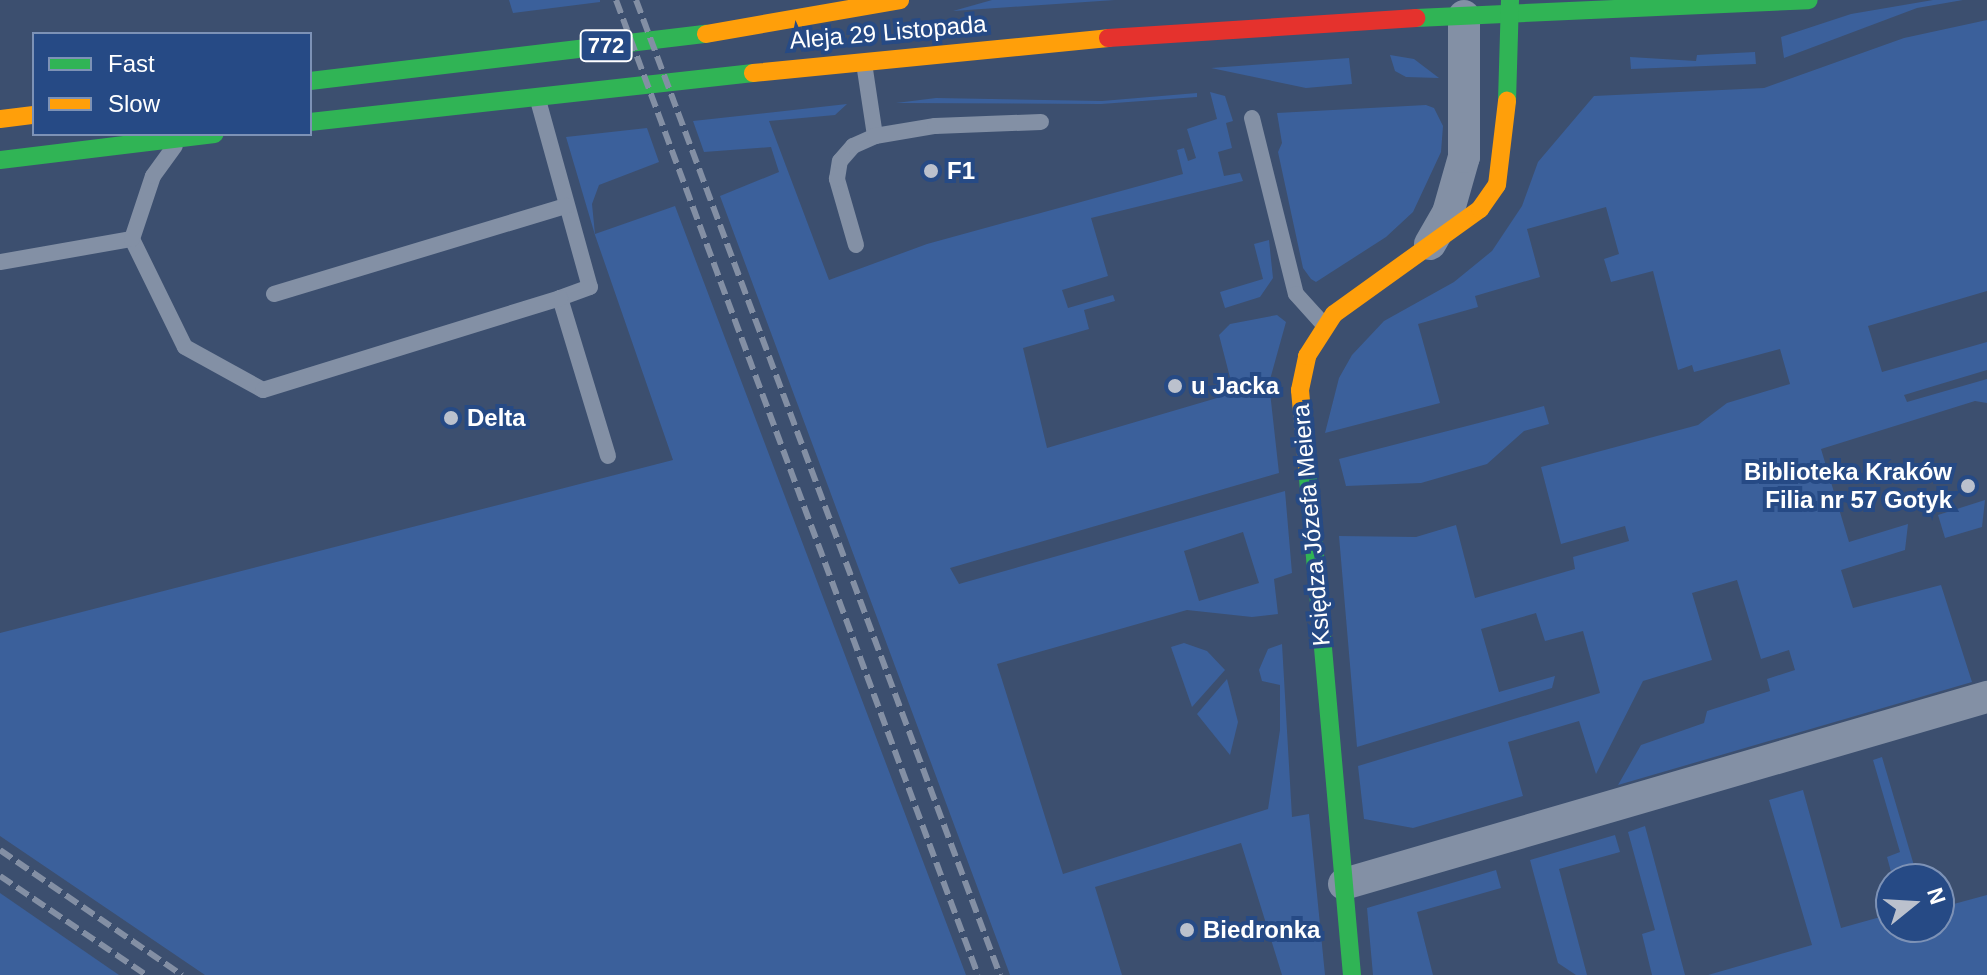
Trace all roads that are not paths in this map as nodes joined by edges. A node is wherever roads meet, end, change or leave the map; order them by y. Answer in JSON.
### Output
{"nodes":[{"id":1,"x":1809,"y":0,"type":"edge"},
{"id":2,"x":894,"y":1,"type":"edge"},
{"id":3,"x":1510,"y":7,"type":"edge"},
{"id":4,"x":1464,"y":8,"type":"edge"},
{"id":5,"x":864,"y":57,"type":"junction"},
{"id":6,"x":312,"y":81,"type":"edge"},
{"id":7,"x":537,"y":95,"type":"junction"},
{"id":8,"x":32,"y":115,"type":"edge"},
{"id":9,"x":1252,"y":118,"type":"dead end"},
{"id":10,"x":0,"y":119,"type":"edge"},
{"id":11,"x":312,"y":122,"type":"edge"},
{"id":12,"x":1041,"y":122,"type":"dead end"},
{"id":13,"x":198,"y":136,"type":"edge"},
{"id":14,"x":875,"y":136,"type":"junction"},
{"id":15,"x":181,"y":138,"type":"junction"},
{"id":16,"x":0,"y":160,"type":"edge"},
{"id":17,"x":566,"y":206,"type":"junction"},
{"id":18,"x":132,"y":239,"type":"junction"},
{"id":19,"x":856,"y":245,"type":"dead end"},
{"id":20,"x":1422,"y":252,"type":"junction"},
{"id":21,"x":0,"y":262,"type":"edge"},
{"id":22,"x":274,"y":294,"type":"dead end"},
{"id":23,"x":560,"y":298,"type":"junction"},
{"id":24,"x":1325,"y":325,"type":"junction"},
{"id":25,"x":608,"y":456,"type":"dead end"},
{"id":26,"x":1987,"y":697,"type":"edge"},
{"id":27,"x":1344,"y":884,"type":"junction"},
{"id":28,"x":1352,"y":975,"type":"edge"}],
"edges":[{"from":1,"to":3,"type":"main road","name":"Aleja 29 Listopada","number":"772"},
{"from":2,"to":6,"type":"main road","name":"Aleja 29 Listopada","number":"772"},
{"from":3,"to":4,"type":"main road","name":"Aleja 29 Listopada","number":"772"},
{"from":3,"to":20,"type":"main road","name":"Księdza Józefa Meiera"},
{"from":4,"to":5,"type":"main road","name":"Aleja 29 Listopada","number":"772"},
{"from":4,"to":20,"type":"street"},
{"from":5,"to":7,"type":"main road","name":"Aleja 29 Listopada","number":"772"},
{"from":5,"to":14,"type":"lane"},
{"from":7,"to":11,"type":"main road","name":"Aleja 29 Listopada","number":"772"},
{"from":7,"to":17,"type":"lane"},
{"from":8,"to":10,"type":"main road"},
{"from":9,"to":24,"type":"lane"},
{"from":12,"to":14,"type":"lane"},
{"from":13,"to":15,"type":"main road"},
{"from":14,"to":19,"type":"lane"},
{"from":15,"to":16,"type":"main road"},
{"from":15,"to":18,"type":"lane"},
{"from":17,"to":22,"type":"lane"},
{"from":17,"to":23,"type":"lane"},
{"from":18,"to":21,"type":"lane"},
{"from":18,"to":23,"type":"lane"},
{"from":20,"to":24,"type":"main road","name":"Księdza Józefa Meiera"},
{"from":23,"to":25,"type":"lane"},
{"from":24,"to":27,"type":"main road","name":"Księdza Józefa Meiera"},
{"from":26,"to":27,"type":"street"},
{"from":27,"to":28,"type":"main road","name":"Księdza Józefa Meiera"}]}
